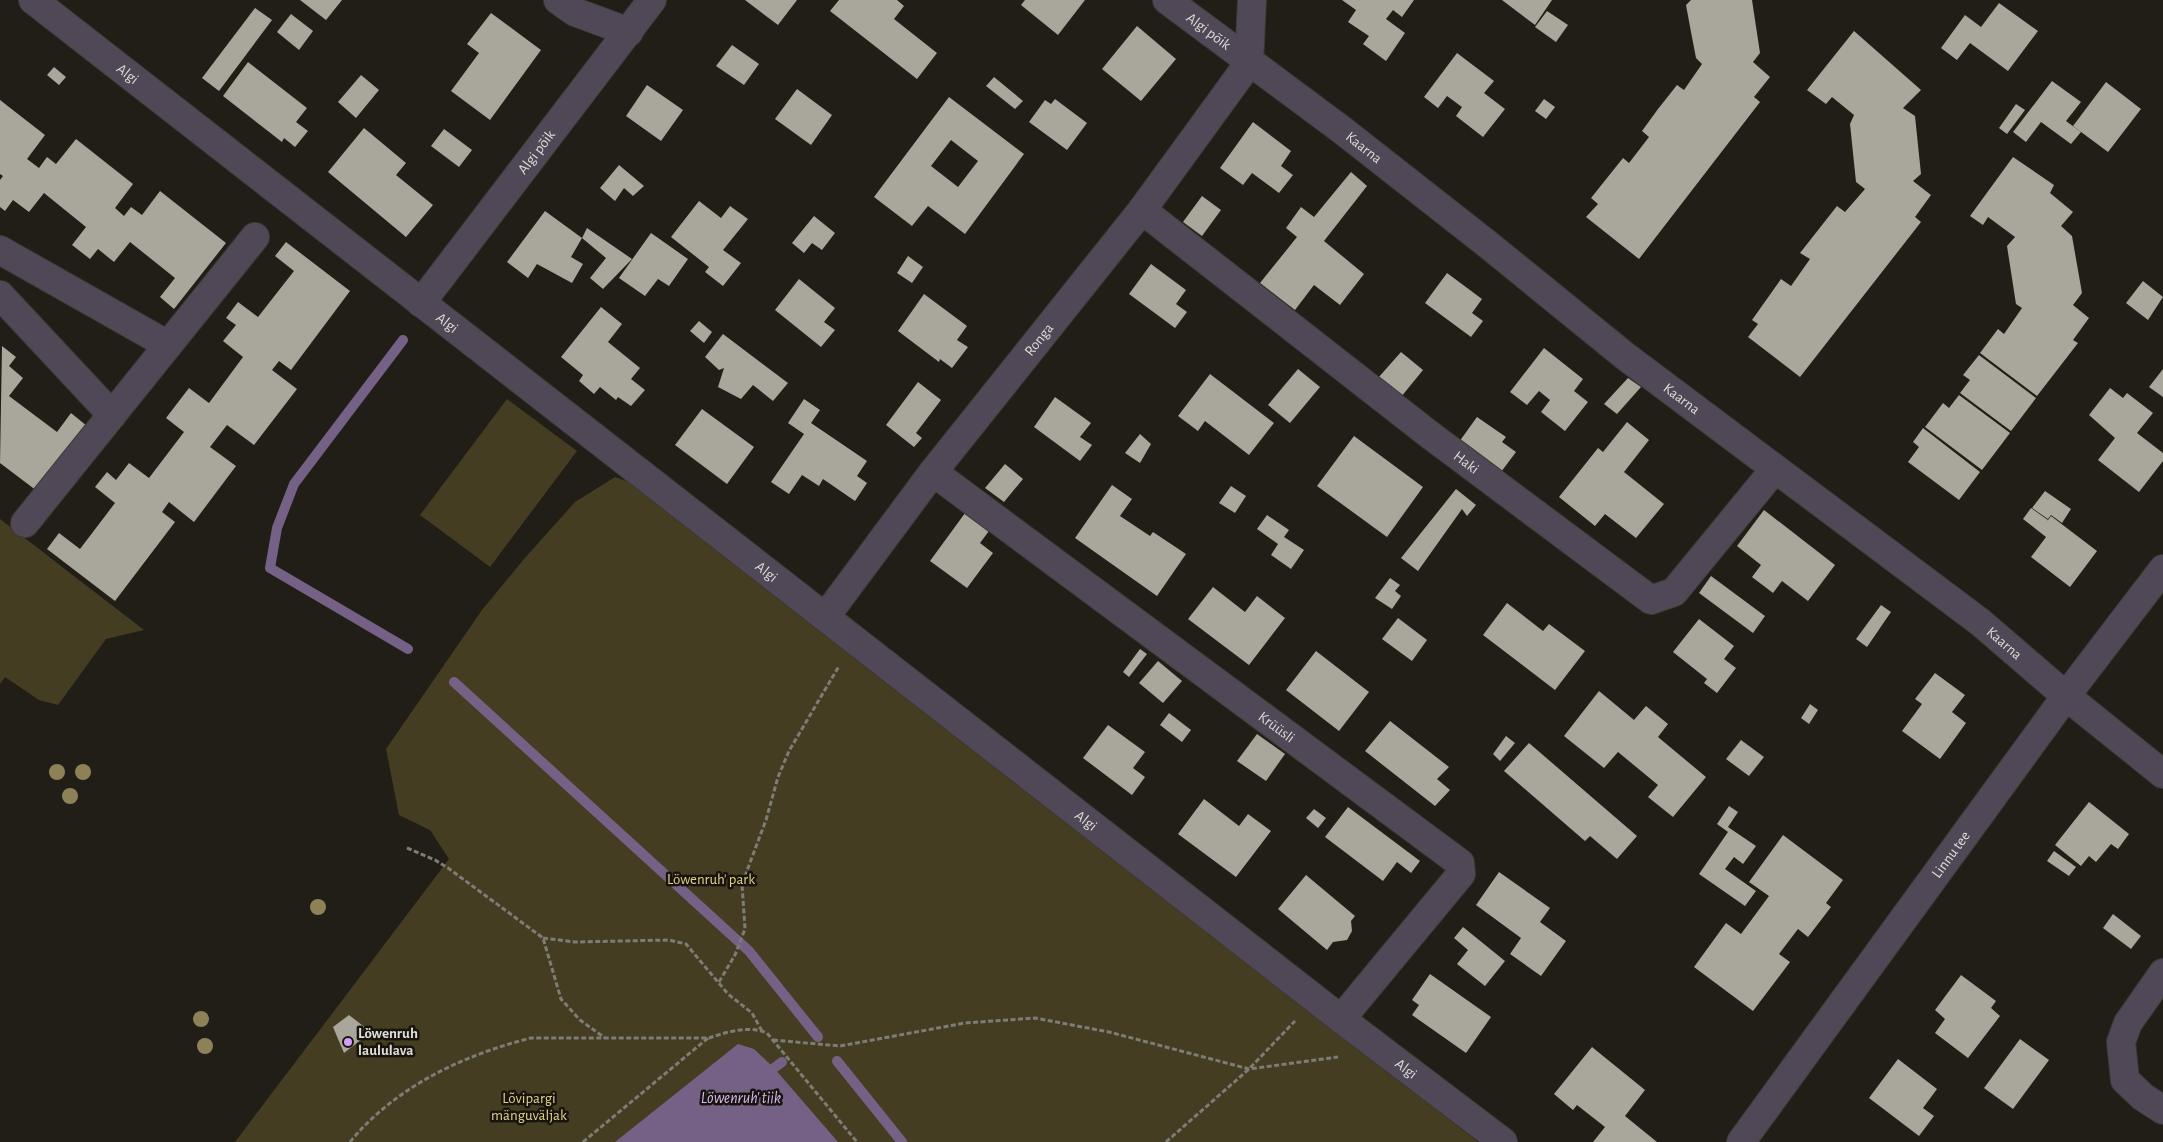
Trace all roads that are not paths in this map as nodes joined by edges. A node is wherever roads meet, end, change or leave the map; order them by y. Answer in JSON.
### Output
{"nodes":[{"id":1,"x":33,"y":0,"type":"edge"},
{"id":2,"x":558,"y":0,"type":"edge"},
{"id":3,"x":652,"y":0,"type":"edge"},
{"id":4,"x":1167,"y":0,"type":"edge"},
{"id":5,"x":1252,"y":0,"type":"edge"},
{"id":6,"x":629,"y":32,"type":"junction"},
{"id":7,"x":1250,"y":63,"type":"junction"},
{"id":8,"x":1142,"y":210,"type":"junction"},
{"id":9,"x":255,"y":236,"type":"dead end"},
{"id":10,"x":0,"y":250,"type":"edge"},
{"id":11,"x":0,"y":295,"type":"edge"},
{"id":12,"x":421,"y":303,"type":"junction"},
{"id":13,"x":168,"y":345,"type":"junction"},
{"id":14,"x":112,"y":415,"type":"junction"},
{"id":15,"x":1774,"y":470,"type":"junction"},
{"id":16,"x":933,"y":472,"type":"junction"},
{"id":17,"x":25,"y":523,"type":"dead end"},
{"id":18,"x":2163,"y":569,"type":"edge"},
{"id":19,"x":826,"y":616,"type":"junction"},
{"id":20,"x":2066,"y":696,"type":"junction"},
{"id":21,"x":2163,"y":774,"type":"edge"},
{"id":22,"x":2163,"y":973,"type":"edge"},
{"id":23,"x":1341,"y":1019,"type":"junction"},
{"id":24,"x":2163,"y":1110,"type":"edge"},
{"id":25,"x":1503,"y":1142,"type":"edge"},
{"id":26,"x":1741,"y":1142,"type":"edge"}],
"edges":[{"from":1,"to":12,"type":"street","name":"Algi"},
{"from":2,"to":6,"type":"street"},
{"from":3,"to":6,"type":"street","name":"Algi põik"},
{"from":4,"to":7,"type":"street","name":"Algi põik"},
{"from":5,"to":7,"type":"street"},
{"from":6,"to":12,"type":"street","name":"Algi põik"},
{"from":7,"to":8,"type":"street","name":"Ronga"},
{"from":7,"to":15,"type":"street","name":"Kaarna"},
{"from":8,"to":15,"type":"street","name":"Haki"},
{"from":8,"to":16,"type":"street","name":"Ronga"},
{"from":9,"to":13,"type":"street"},
{"from":10,"to":13,"type":"street"},
{"from":11,"to":14,"type":"street"},
{"from":12,"to":19,"type":"street","name":"Algi"},
{"from":13,"to":14,"type":"street"},
{"from":14,"to":17,"type":"street"},
{"from":15,"to":20,"type":"street","name":"Kaarna"},
{"from":16,"to":19,"type":"street","name":"Ronga"},
{"from":16,"to":23,"type":"street","name":"Krüüsli"},
{"from":18,"to":20,"type":"street","name":"Linnu tee"},
{"from":19,"to":23,"type":"street","name":"Algi"},
{"from":20,"to":21,"type":"street","name":"Kaarna"},
{"from":20,"to":26,"type":"street","name":"Linnu tee"},
{"from":22,"to":24,"type":"street"},
{"from":23,"to":25,"type":"street","name":"Algi"}]}
